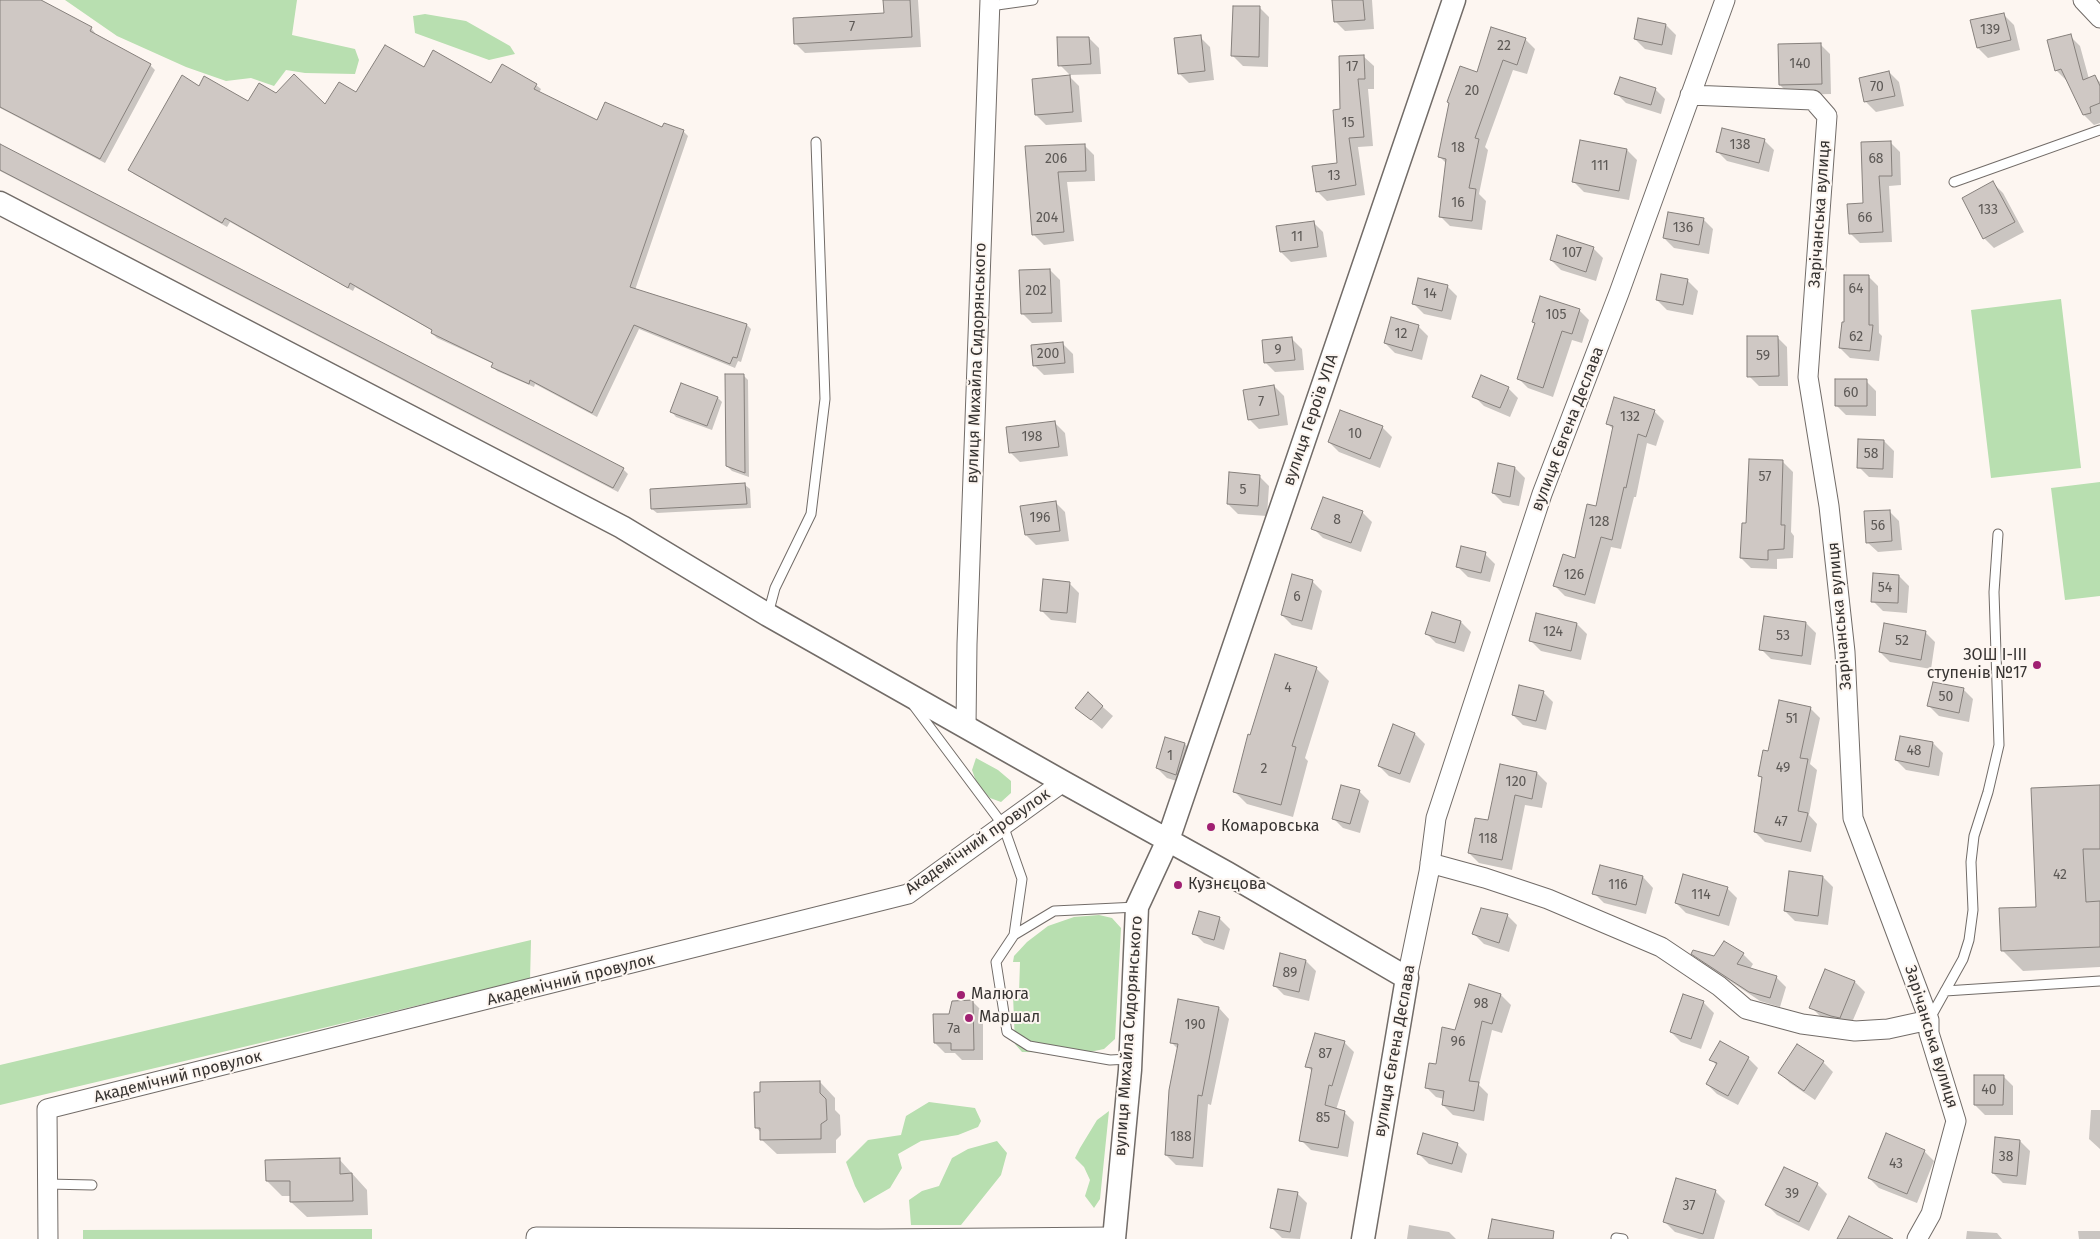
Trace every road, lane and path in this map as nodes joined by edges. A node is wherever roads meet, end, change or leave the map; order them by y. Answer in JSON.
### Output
{"nodes":[{"id":1,"x":1033,"y":0,"type":"edge"},
{"id":2,"x":1454,"y":0,"type":"edge"},
{"id":3,"x":1725,"y":0,"type":"edge"},
{"id":4,"x":2083,"y":0,"type":"edge"},
{"id":5,"x":990,"y":3,"type":"edge"},
{"id":6,"x":2100,"y":18,"type":"edge"},
{"id":7,"x":1690,"y":95,"type":"junction"},
{"id":8,"x":2100,"y":130,"type":"edge"},
{"id":9,"x":816,"y":142,"type":"dead end"},
{"id":10,"x":1954,"y":182,"type":"dead end"},
{"id":11,"x":0,"y":202,"type":"edge"},
{"id":12,"x":1998,"y":534,"type":"dead end"},
{"id":13,"x":768,"y":615,"type":"junction"},
{"id":14,"x":902,"y":690,"type":"junction"},
{"id":15,"x":966,"y":726,"type":"junction"},
{"id":16,"x":1063,"y":782,"type":"junction"},
{"id":17,"x":1003,"y":826,"type":"junction"},
{"id":18,"x":1168,"y":840,"type":"junction"},
{"id":19,"x":1430,"y":863,"type":"junction"},
{"id":20,"x":1137,"y":907,"type":"junction"},
{"id":21,"x":1014,"y":935,"type":"junction"},
{"id":22,"x":1407,"y":978,"type":"junction"},
{"id":23,"x":2100,"y":981,"type":"edge"},
{"id":24,"x":1945,"y":991,"type":"junction"},
{"id":25,"x":1929,"y":1020,"type":"junction"},
{"id":26,"x":1131,"y":1059,"type":"junction"},
{"id":27,"x":48,"y":1184,"type":"junction"},
{"id":28,"x":92,"y":1185,"type":"dead end"},
{"id":29,"x":1114,"y":1238,"type":"edge"},
{"id":30,"x":48,"y":1239,"type":"edge"},
{"id":31,"x":536,"y":1239,"type":"edge"},
{"id":32,"x":878,"y":1239,"type":"edge"},
{"id":33,"x":1363,"y":1239,"type":"edge"},
{"id":34,"x":1917,"y":1239,"type":"edge"}],
"edges":[{"from":1,"to":5,"type":"lane"},
{"from":2,"to":18,"type":"street","name":"вулиця Героїв УПА"},
{"from":3,"to":7,"type":"street","name":"вулиця Євгена Деслава"},
{"from":4,"to":6,"type":"street"},
{"from":5,"to":15,"type":"street","name":"вулиця Михайла Сидорянського"},
{"from":7,"to":19,"type":"street","name":"вулиця Євгена Деслава"},
{"from":7,"to":25,"type":"street","name":"Зарічанська вулиця"},
{"from":8,"to":10,"type":"lane"},
{"from":9,"to":13,"type":"lane"},
{"from":11,"to":13,"type":"street"},
{"from":12,"to":24,"type":"lane"},
{"from":13,"to":14,"type":"street"},
{"from":14,"to":15,"type":"street"},
{"from":14,"to":17,"type":"lane"},
{"from":15,"to":16,"type":"street"},
{"from":16,"to":17,"type":"street","name":"Академічний провулок"},
{"from":16,"to":18,"type":"street"},
{"from":17,"to":21,"type":"lane"},
{"from":17,"to":27,"type":"street","name":"Академічний провулок"},
{"from":18,"to":20,"type":"street","name":"вулиця Михайла Сидорянського"},
{"from":18,"to":22,"type":"street"},
{"from":19,"to":22,"type":"street","name":"вулиця Євгена Деслава"},
{"from":19,"to":25,"type":"street"},
{"from":20,"to":21,"type":"lane"},
{"from":20,"to":26,"type":"street","name":"вулиця Михайла Сидорянського"},
{"from":21,"to":26,"type":"lane"},
{"from":22,"to":33,"type":"street","name":"вулиця Євгена Деслава"},
{"from":23,"to":24,"type":"lane"},
{"from":24,"to":25,"type":"lane"},
{"from":25,"to":34,"type":"street","name":"Зарічанська вулиця"},
{"from":26,"to":29,"type":"street","name":"вулиця Михайла Сидорянського"},
{"from":27,"to":28,"type":"lane"},
{"from":27,"to":30,"type":"street"},
{"from":29,"to":32,"type":"street"},
{"from":31,"to":32,"type":"street"}]}
